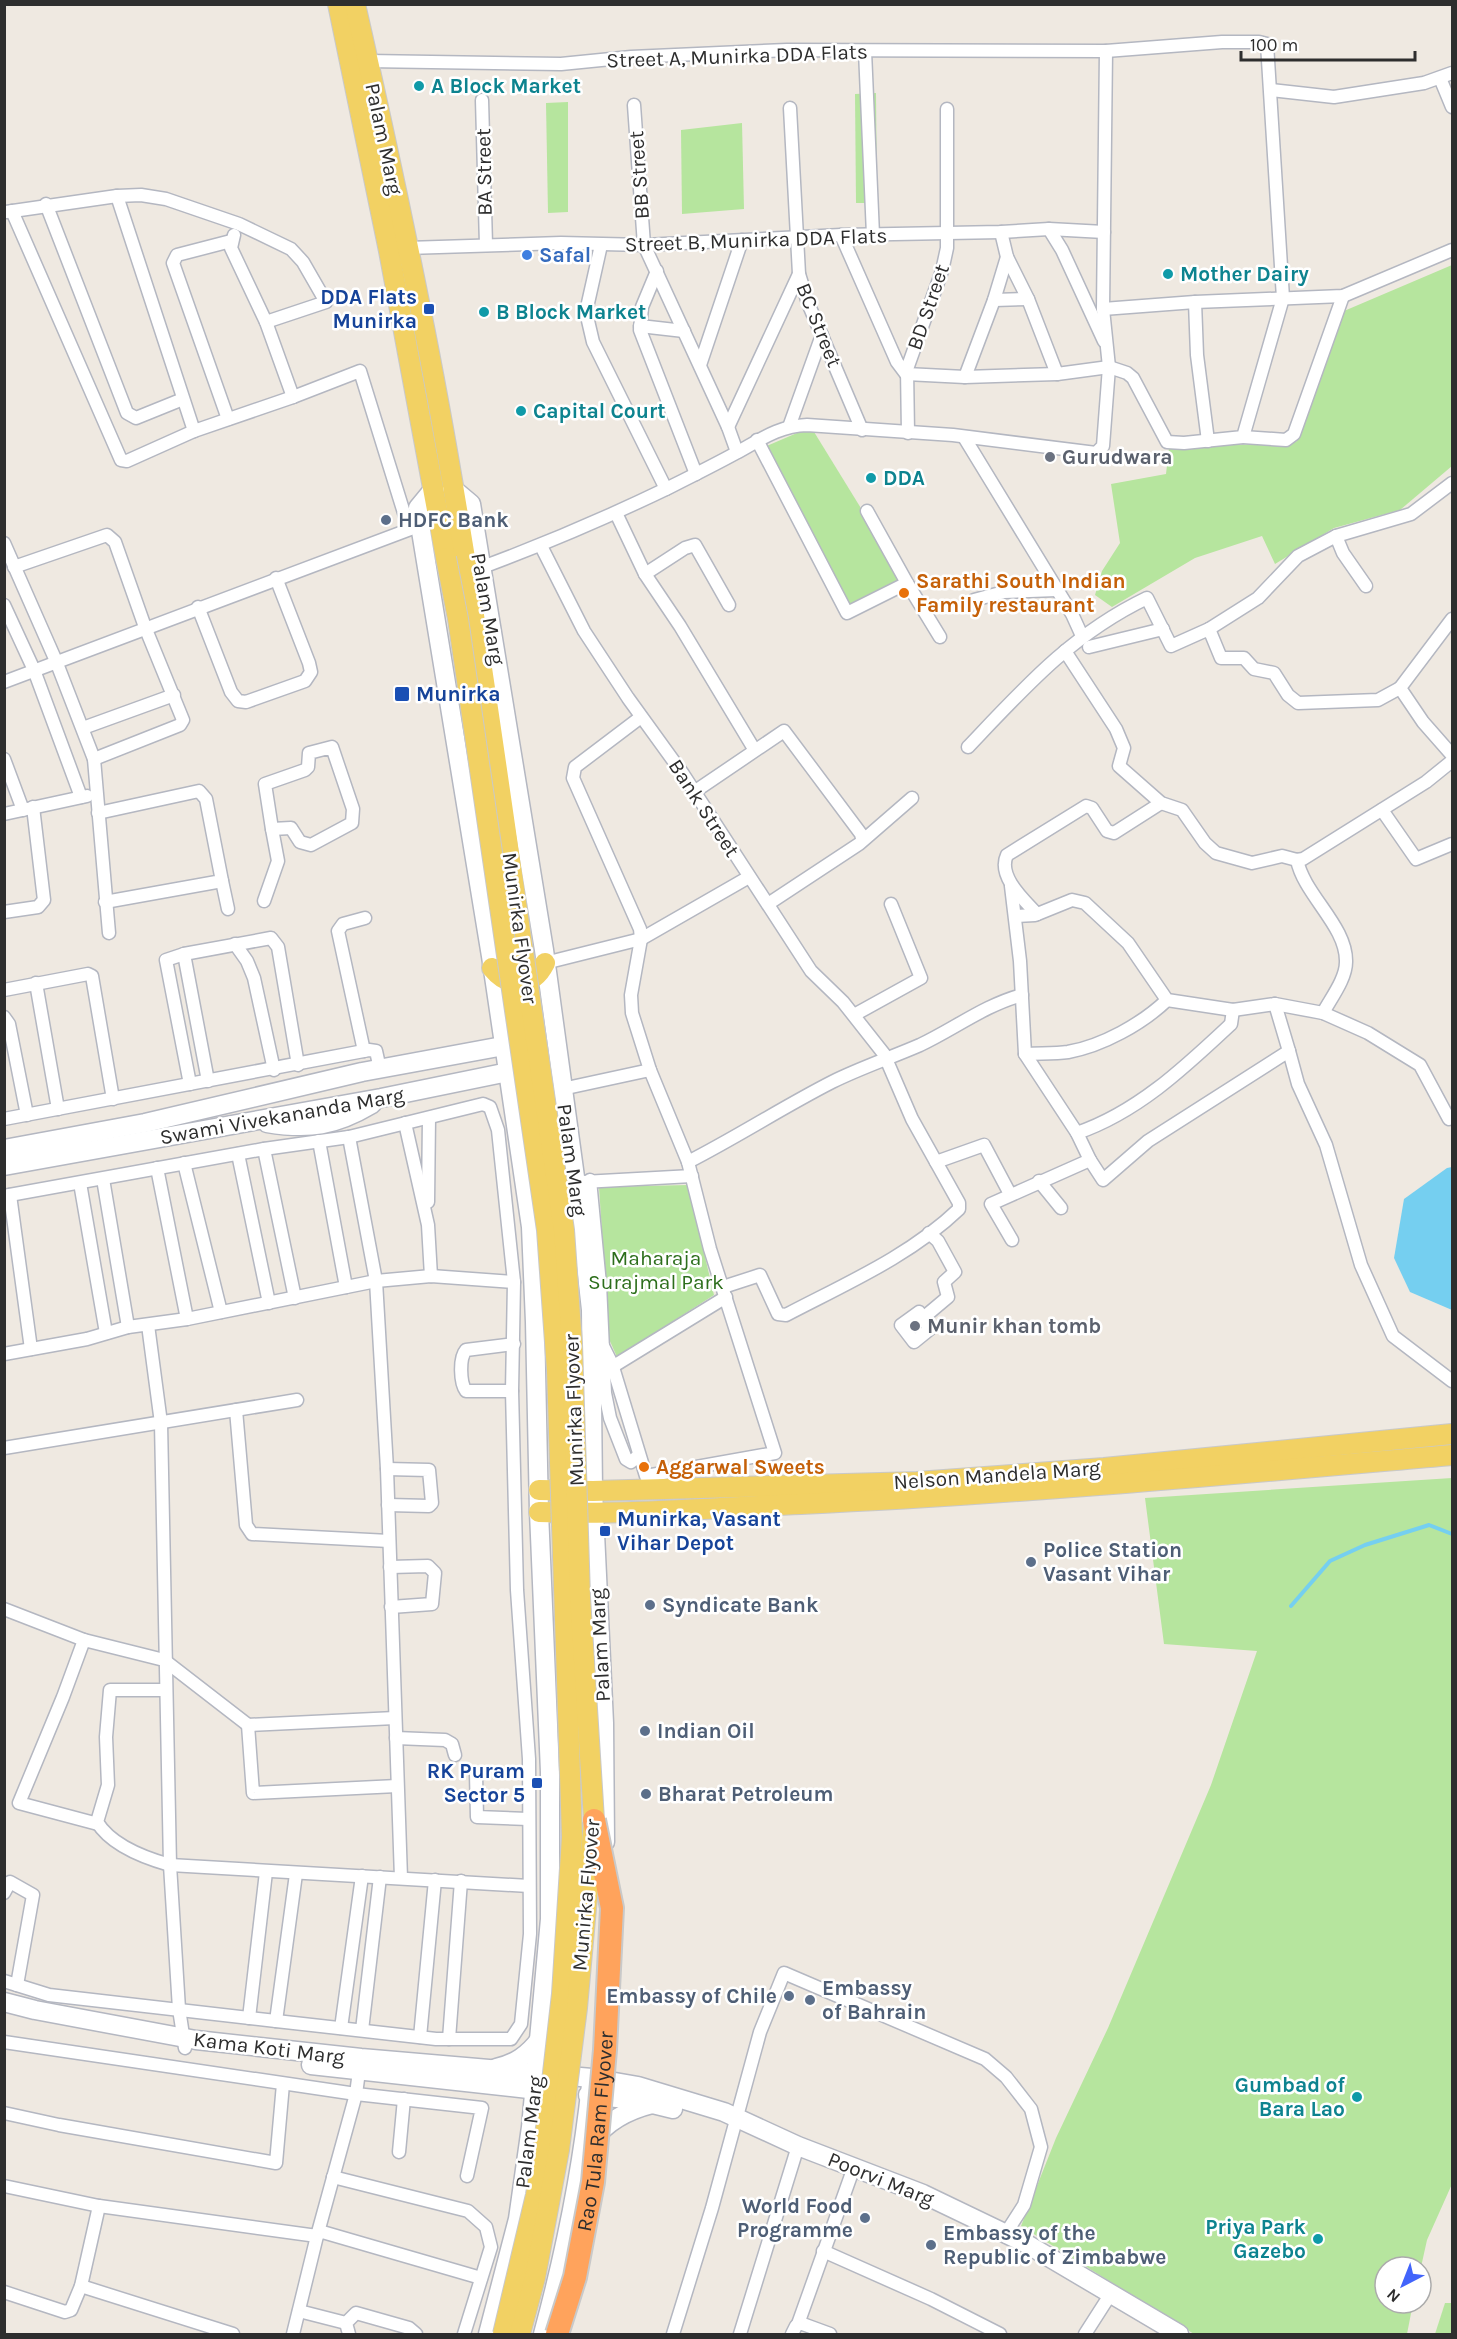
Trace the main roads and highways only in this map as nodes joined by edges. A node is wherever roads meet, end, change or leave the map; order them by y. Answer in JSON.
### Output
{"nodes":[{"id":1,"x":338,"y":4,"type":"edge"},
{"id":2,"x":355,"y":4,"type":"edge"},
{"id":3,"x":452,"y":488,"type":"junction"},
{"id":4,"x":432,"y":491,"type":"junction"},
{"id":5,"x":455,"y":557,"type":"junction"},
{"id":6,"x":545,"y":963,"type":"junction"},
{"id":7,"x":492,"y":968,"type":"junction"},
{"id":8,"x":555,"y":1039,"type":"junction"},
{"id":9,"x":503,"y":1046,"type":"junction"},
{"id":10,"x":559,"y":1066,"type":"junction"},
{"id":11,"x":508,"y":1071,"type":"junction"},
{"id":12,"x":4,"y":1149,"type":"edge"},
{"id":13,"x":4,"y":1166,"type":"edge"},
{"id":14,"x":1452,"y":1434,"type":"edge"},
{"id":15,"x":1452,"y":1455,"type":"edge"},
{"id":16,"x":539,"y":1490,"type":"junction"},
{"id":17,"x":593,"y":1491,"type":"junction"},
{"id":18,"x":539,"y":1512,"type":"junction"},
{"id":19,"x":594,"y":1514,"type":"junction"},
{"id":20,"x":594,"y":1820,"type":"junction"},
{"id":21,"x":4,"y":2002,"type":"edge"},
{"id":22,"x":4,"y":2015,"type":"edge"},
{"id":23,"x":540,"y":2039,"type":"junction"},
{"id":24,"x":184,"y":2043,"type":"junction"},
{"id":25,"x":360,"y":2065,"type":"junction"},
{"id":26,"x":491,"y":2069,"type":"junction"},
{"id":27,"x":536,"y":2083,"type":"junction"},
{"id":28,"x":510,"y":2087,"type":"junction"},
{"id":29,"x":591,"y":2087,"type":"junction"},
{"id":30,"x":652,"y":2104,"type":"junction"},
{"id":31,"x":532,"y":2118,"type":"junction"},
{"id":32,"x":736,"y":2119,"type":"junction"},
{"id":33,"x":582,"y":2153,"type":"junction"},
{"id":34,"x":524,"y":2183,"type":"junction"},
{"id":35,"x":575,"y":2191,"type":"junction"},
{"id":36,"x":488,"y":2334,"type":"edge"},
{"id":37,"x":503,"y":2334,"type":"edge"},
{"id":38,"x":520,"y":2334,"type":"edge"},
{"id":39,"x":543,"y":2334,"type":"edge"},
{"id":40,"x":557,"y":2334,"type":"edge"},
{"id":41,"x":1179,"y":2334,"type":"edge"}],
"edges":[{"from":1,"to":4,"type":"main road","name":"Palam Marg"},
{"from":2,"to":3,"type":"main road","name":"Palam Marg"},
{"from":3,"to":5,"type":"main road","name":"Munirka Flyover"},
{"from":3,"to":6,"type":"main road","name":"Palam Marg"},
{"from":4,"to":5,"type":"main road","name":"Munirka Flyover"},
{"from":4,"to":7,"type":"main road","name":"Palam Marg"},
{"from":5,"to":20,"type":"main road","name":"Munirka Flyover","bridge":true},
{"from":5,"to":37,"type":"main road","name":"Munirka Flyover","bridge":true},
{"from":6,"to":7,"type":"main road"},
{"from":6,"to":8,"type":"main road","name":"Palam Marg"},
{"from":7,"to":9,"type":"main road","name":"Palam Marg"},
{"from":8,"to":9,"type":"main road","name":"Swami Vivekananda Marg"},
{"from":8,"to":10,"type":"main road","name":"Palam Marg"},
{"from":9,"to":11,"type":"main road","name":"Palam Marg"},
{"from":9,"to":12,"type":"main road","name":"Swami Vivekananda Marg"},
{"from":10,"to":11,"type":"main road","name":"Swami Vivekananda Marg"},
{"from":10,"to":17,"type":"main road","name":"Palam Marg"},
{"from":11,"to":13,"type":"main road","name":"Swami Vivekananda Marg"},
{"from":11,"to":16,"type":"main road","name":"Palam Marg"},
{"from":14,"to":17,"type":"main road","name":"Nelson Mandela Marg"},
{"from":15,"to":19,"type":"main road","name":"Nelson Mandela Marg"},
{"from":16,"to":17,"type":"main road","name":"Nelson Mandela Marg"},
{"from":16,"to":18,"type":"main road","name":"Palam Marg"},
{"from":17,"to":19,"type":"main road","name":"Palam Marg"},
{"from":18,"to":19,"type":"main road","name":"Nelson Mandela Marg"},
{"from":18,"to":23,"type":"main road","name":"Palam Marg"},
{"from":19,"to":29,"type":"main road","name":"Palam Marg"},
{"from":20,"to":38,"type":"main road","name":"Munirka Flyover","bridge":true},
{"from":20,"to":40,"type":"highway","name":"Rao Tula Ram Flyover","bridge":true},
{"from":21,"to":24,"type":"main road","name":"Kama Koti Marg"},
{"from":22,"to":24,"type":"main road","name":"Kama Koti Marg"},
{"from":23,"to":26,"type":"main road"},
{"from":23,"to":27,"type":"main road","name":"Palam Marg"},
{"from":24,"to":25,"type":"main road","name":"Kama Koti Marg"},
{"from":25,"to":26,"type":"main road","name":"Kama Koti Marg"},
{"from":25,"to":28,"type":"main road","name":"Kama Koti Marg"},
{"from":26,"to":27,"type":"main road","name":"Kama Koti Marg"},
{"from":27,"to":28,"type":"main road","name":"Kama Koti Marg"},
{"from":27,"to":29,"type":"main road"},
{"from":27,"to":31,"type":"main road","name":"Palam Marg"},
{"from":28,"to":31,"type":"main road"},
{"from":29,"to":30,"type":"main road","name":"Poorvi Marg"},
{"from":29,"to":32,"type":"main road","name":"Poorvi Marg"},
{"from":29,"to":33,"type":"main road","name":"Palam Marg"},
{"from":30,"to":32,"type":"main road","name":"Poorvi Marg"},
{"from":30,"to":33,"type":"main road"},
{"from":31,"to":34,"type":"main road","name":"Palam Marg"},
{"from":32,"to":41,"type":"main road","name":"Poorvi Marg"},
{"from":33,"to":35,"type":"main road","name":"Palam Marg"},
{"from":34,"to":35,"type":"main road"},
{"from":34,"to":36,"type":"main road","name":"Palam Marg"},
{"from":35,"to":39,"type":"main road","name":"Palam Marg"}]}
